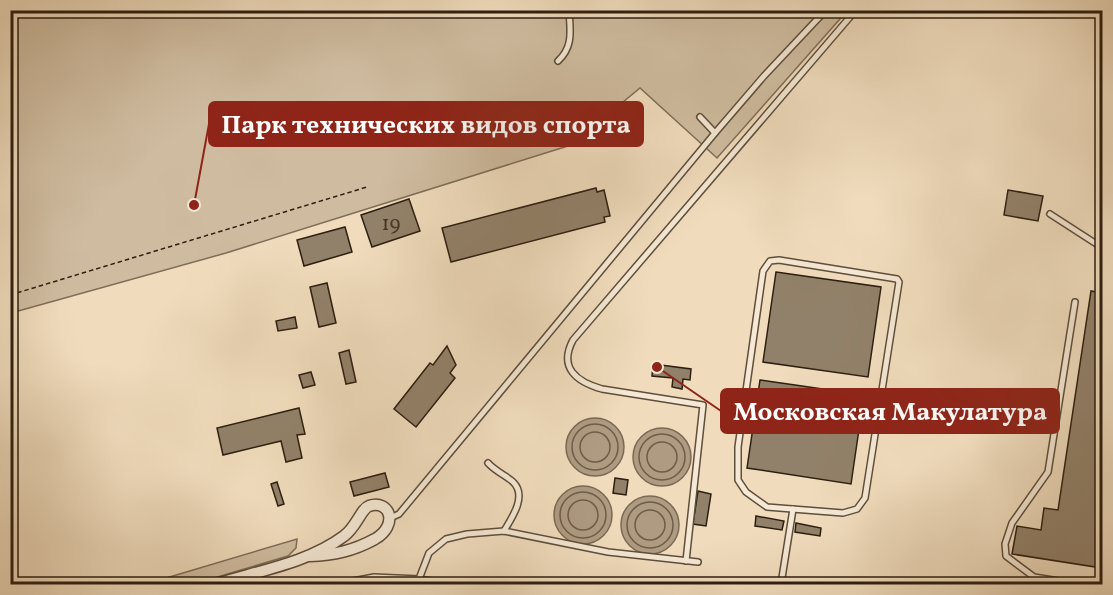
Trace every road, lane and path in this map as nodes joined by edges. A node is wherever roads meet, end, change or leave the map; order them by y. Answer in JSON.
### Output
{"nodes":[{"id":1,"x":569,"y":10,"type":"edge"},
{"id":2,"x":826,"y":10,"type":"edge"},
{"id":3,"x":856,"y":10,"type":"edge"},
{"id":4,"x":558,"y":61,"type":"dead end"},
{"id":5,"x":700,"y":117,"type":"dead end"},
{"id":6,"x":715,"y":133,"type":"junction"},
{"id":7,"x":367,"y":187,"type":"dead end"},
{"id":8,"x":1050,"y":214,"type":"dead end"},
{"id":9,"x":1102,"y":246,"type":"edge"},
{"id":10,"x":10,"y":294,"type":"edge"},
{"id":11,"x":1075,"y":302,"type":"dead end"},
{"id":12,"x":488,"y":463,"type":"dead end"},
{"id":13,"x":793,"y":509,"type":"junction"},
{"id":14,"x":390,"y":518,"type":"junction"},
{"id":15,"x":504,"y":531,"type":"junction"},
{"id":16,"x":310,"y":556,"type":"junction"},
{"id":17,"x":686,"y":561,"type":"junction"},
{"id":18,"x":698,"y":562,"type":"dead end"},
{"id":19,"x":419,"y":579,"type":"junction"},
{"id":20,"x":216,"y":585,"type":"edge"},
{"id":21,"x":337,"y":585,"type":"edge"},
{"id":22,"x":449,"y":585,"type":"edge"},
{"id":23,"x":781,"y":585,"type":"edge"},
{"id":24,"x":1078,"y":585,"type":"edge"}],
"edges":[{"from":1,"to":4,"type":"lane"},
{"from":2,"to":6,"type":"lane"},
{"from":3,"to":17,"type":"lane"},
{"from":5,"to":6,"type":"lane"},
{"from":6,"to":14,"type":"lane"},
{"from":7,"to":10,"type":"path"},
{"from":8,"to":9,"type":"lane"},
{"from":11,"to":24,"type":"lane"},
{"from":12,"to":15,"type":"lane"},
{"from":13,"to":13,"type":"lane"},
{"from":13,"to":23,"type":"lane"},
{"from":14,"to":16,"type":"street"},
{"from":14,"to":16,"type":"street"},
{"from":15,"to":17,"type":"lane"},
{"from":15,"to":19,"type":"lane"},
{"from":16,"to":20,"type":"street"},
{"from":17,"to":18,"type":"lane"},
{"from":19,"to":21,"type":"lane"},
{"from":19,"to":22,"type":"lane"}]}
